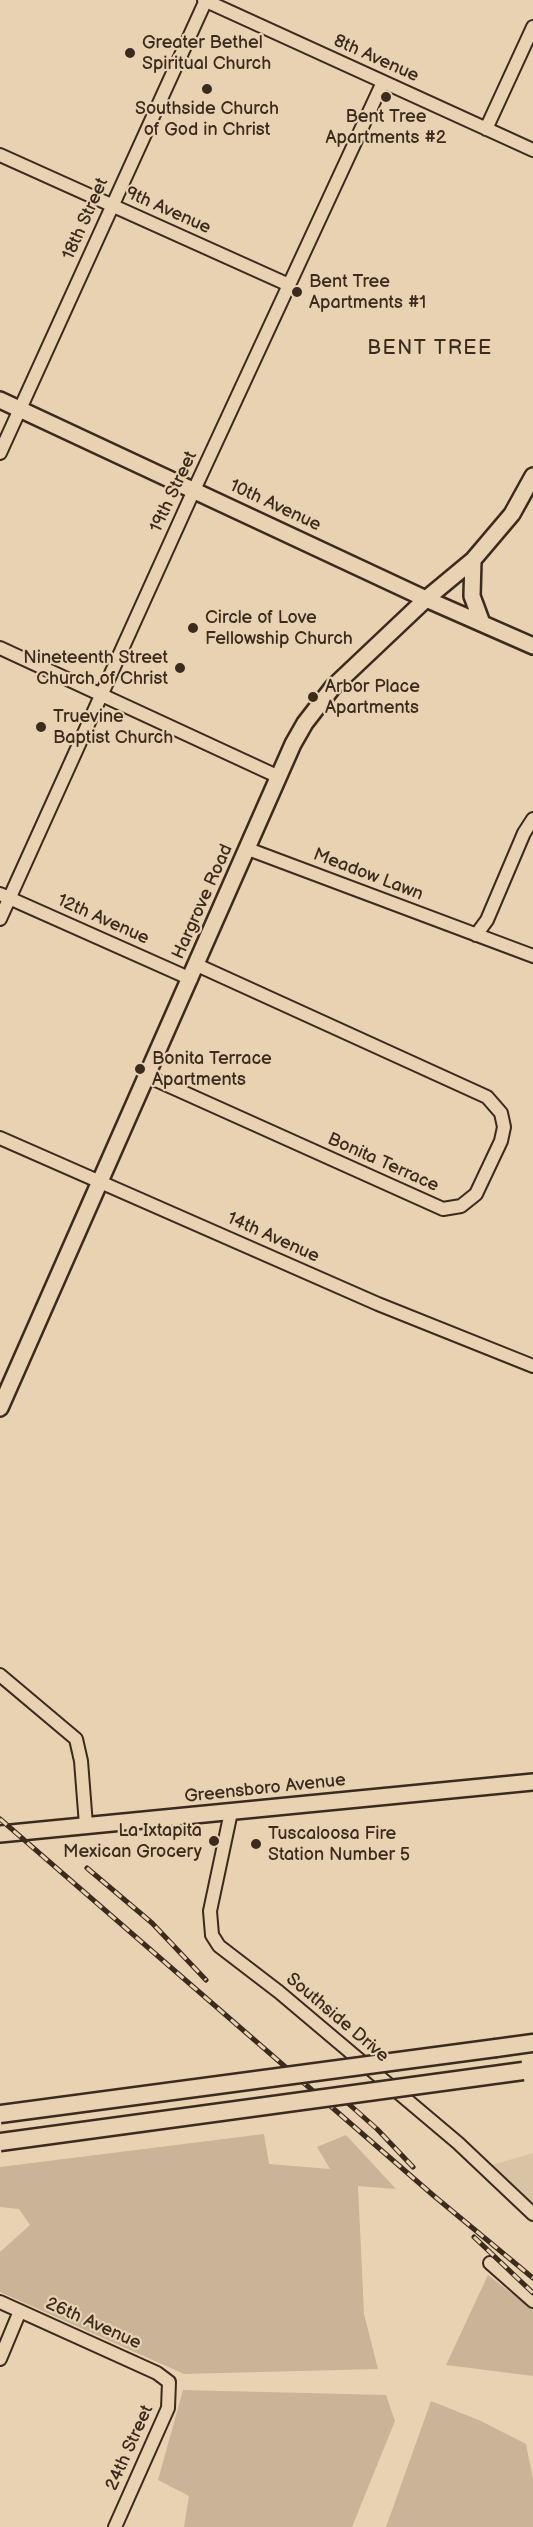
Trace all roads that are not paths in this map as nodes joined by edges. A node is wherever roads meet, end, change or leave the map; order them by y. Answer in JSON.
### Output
{"nodes":[{"id":1,"x":205,"y":0,"type":"edge"},
{"id":2,"x":533,"y":27,"type":"edge"},
{"id":3,"x":383,"y":82,"type":"junction"},
{"id":4,"x":486,"y":129,"type":"junction"},
{"id":5,"x":533,"y":150,"type":"edge"},
{"id":6,"x":0,"y":155,"type":"edge"},
{"id":7,"x":112,"y":206,"type":"junction"},
{"id":8,"x":289,"y":285,"type":"junction"},
{"id":9,"x":0,"y":400,"type":"edge"},
{"id":10,"x":20,"y":410,"type":"junction"},
{"id":11,"x":0,"y":453,"type":"edge"},
{"id":12,"x":533,"y":476,"type":"edge"},
{"id":13,"x":194,"y":490,"type":"junction"},
{"id":14,"x":472,"y":561,"type":"junction"},
{"id":15,"x":426,"y":599,"type":"junction"},
{"id":16,"x":482,"y":623,"type":"junction"},
{"id":17,"x":533,"y":646,"type":"edge"},
{"id":18,"x":0,"y":648,"type":"edge"},
{"id":19,"x":102,"y":694,"type":"junction"},
{"id":20,"x":279,"y":777,"type":"junction"},
{"id":21,"x":533,"y":819,"type":"edge"},
{"id":22,"x":248,"y":849,"type":"junction"},
{"id":23,"x":5,"y":896,"type":"edge"},
{"id":24,"x":0,"y":919,"type":"edge"},
{"id":25,"x":476,"y":934,"type":"junction"},
{"id":26,"x":533,"y":956,"type":"edge"},
{"id":27,"x":194,"y":972,"type":"junction"},
{"id":28,"x":147,"y":1076,"type":"junction"},
{"id":29,"x":0,"y":1138,"type":"edge"},
{"id":30,"x":100,"y":1182,"type":"junction"},
{"id":31,"x":533,"y":1366,"type":"edge"},
{"id":32,"x":3,"y":1391,"type":"edge"},
{"id":33,"x":0,"y":1408,"type":"edge"},
{"id":34,"x":0,"y":1675,"type":"edge"},
{"id":35,"x":533,"y":1782,"type":"edge"},
{"id":36,"x":231,"y":1812,"type":"junction"},
{"id":37,"x":86,"y":1825,"type":"junction"},
{"id":38,"x":0,"y":1834,"type":"edge"},
{"id":39,"x":533,"y":2043,"type":"edge"},
{"id":40,"x":528,"y":2071,"type":"edge"},
{"id":41,"x":0,"y":2114,"type":"edge"},
{"id":42,"x":0,"y":2142,"type":"edge"},
{"id":43,"x":533,"y":2214,"type":"edge"},
{"id":44,"x":490,"y":2263,"type":"dead end"},
{"id":45,"x":533,"y":2301,"type":"edge"},
{"id":46,"x":0,"y":2302,"type":"edge"},
{"id":47,"x":20,"y":2311,"type":"junction"},
{"id":48,"x":0,"y":2359,"type":"edge"},
{"id":49,"x":169,"y":2382,"type":"joint"},
{"id":50,"x":115,"y":2527,"type":"edge"}],
"edges":[{"from":1,"to":3,"type":"street","name":"8th Avenue"},
{"from":1,"to":7,"type":"street","name":"18th Street"},
{"from":2,"to":4,"type":"street"},
{"from":3,"to":4,"type":"street","name":"8th Avenue"},
{"from":3,"to":8,"type":"street","name":"19th Street"},
{"from":4,"to":5,"type":"street","name":"8th Avenue"},
{"from":6,"to":7,"type":"street","name":"9th Avenue"},
{"from":7,"to":8,"type":"street","name":"9th Avenue"},
{"from":7,"to":10,"type":"street","name":"18th Street"},
{"from":8,"to":13,"type":"street","name":"19th Street"},
{"from":9,"to":10,"type":"main road","name":"10th Avenue"},
{"from":10,"to":11,"type":"street","name":"18th Street"},
{"from":10,"to":13,"type":"main road","name":"10th Avenue"},
{"from":12,"to":14,"type":"main road","name":"Hargrove Road"},
{"from":13,"to":15,"type":"main road","name":"10th Avenue"},
{"from":13,"to":19,"type":"street","name":"19th Street"},
{"from":14,"to":15,"type":"main road","name":"Hargrove Road"},
{"from":14,"to":16,"type":"main road"},
{"from":15,"to":16,"type":"main road","name":"10th Avenue"},
{"from":15,"to":20,"type":"main road","name":"Hargrove Road"},
{"from":16,"to":17,"type":"main road","name":"10th Avenue"},
{"from":18,"to":19,"type":"street"},
{"from":19,"to":20,"type":"street"},
{"from":19,"to":23,"type":"street","name":"19th Street"},
{"from":20,"to":22,"type":"main road","name":"Hargrove Road"},
{"from":21,"to":25,"type":"street"},
{"from":22,"to":25,"type":"street","name":"Meadow Lawn"},
{"from":22,"to":27,"type":"main road","name":"Hargrove Road"},
{"from":23,"to":24,"type":"street","name":"19th Street"},
{"from":23,"to":27,"type":"street","name":"12th Avenue"},
{"from":25,"to":26,"type":"street","name":"Meadow Lawn"},
{"from":27,"to":28,"type":"main road","name":"Hargrove Road"},
{"from":27,"to":28,"type":"street","name":"Bonita Terrace"},
{"from":28,"to":30,"type":"main road","name":"Hargrove Road"},
{"from":29,"to":30,"type":"street","name":"14th Avenue"},
{"from":30,"to":31,"type":"street","name":"14th Avenue"},
{"from":30,"to":32,"type":"main road","name":"Hargrove Road"},
{"from":32,"to":33,"type":"main road","name":"Hargrove Road"},
{"from":34,"to":37,"type":"street"},
{"from":35,"to":36,"type":"main road","name":"Greensboro Avenue"},
{"from":36,"to":37,"type":"main road","name":"Greensboro Avenue"},
{"from":36,"to":43,"type":"street","name":"Southside Drive"},
{"from":37,"to":38,"type":"main road","name":"Greensboro Avenue"},
{"from":39,"to":41,"type":"highway","bridge":true},
{"from":40,"to":42,"type":"highway","bridge":true},
{"from":44,"to":45,"type":"street"},
{"from":46,"to":47,"type":"street","name":"26th Avenue"},
{"from":47,"to":48,"type":"street"},
{"from":47,"to":49,"type":"street","name":"26th Avenue"},
{"from":49,"to":50,"type":"street","name":"24th Street"}]}
